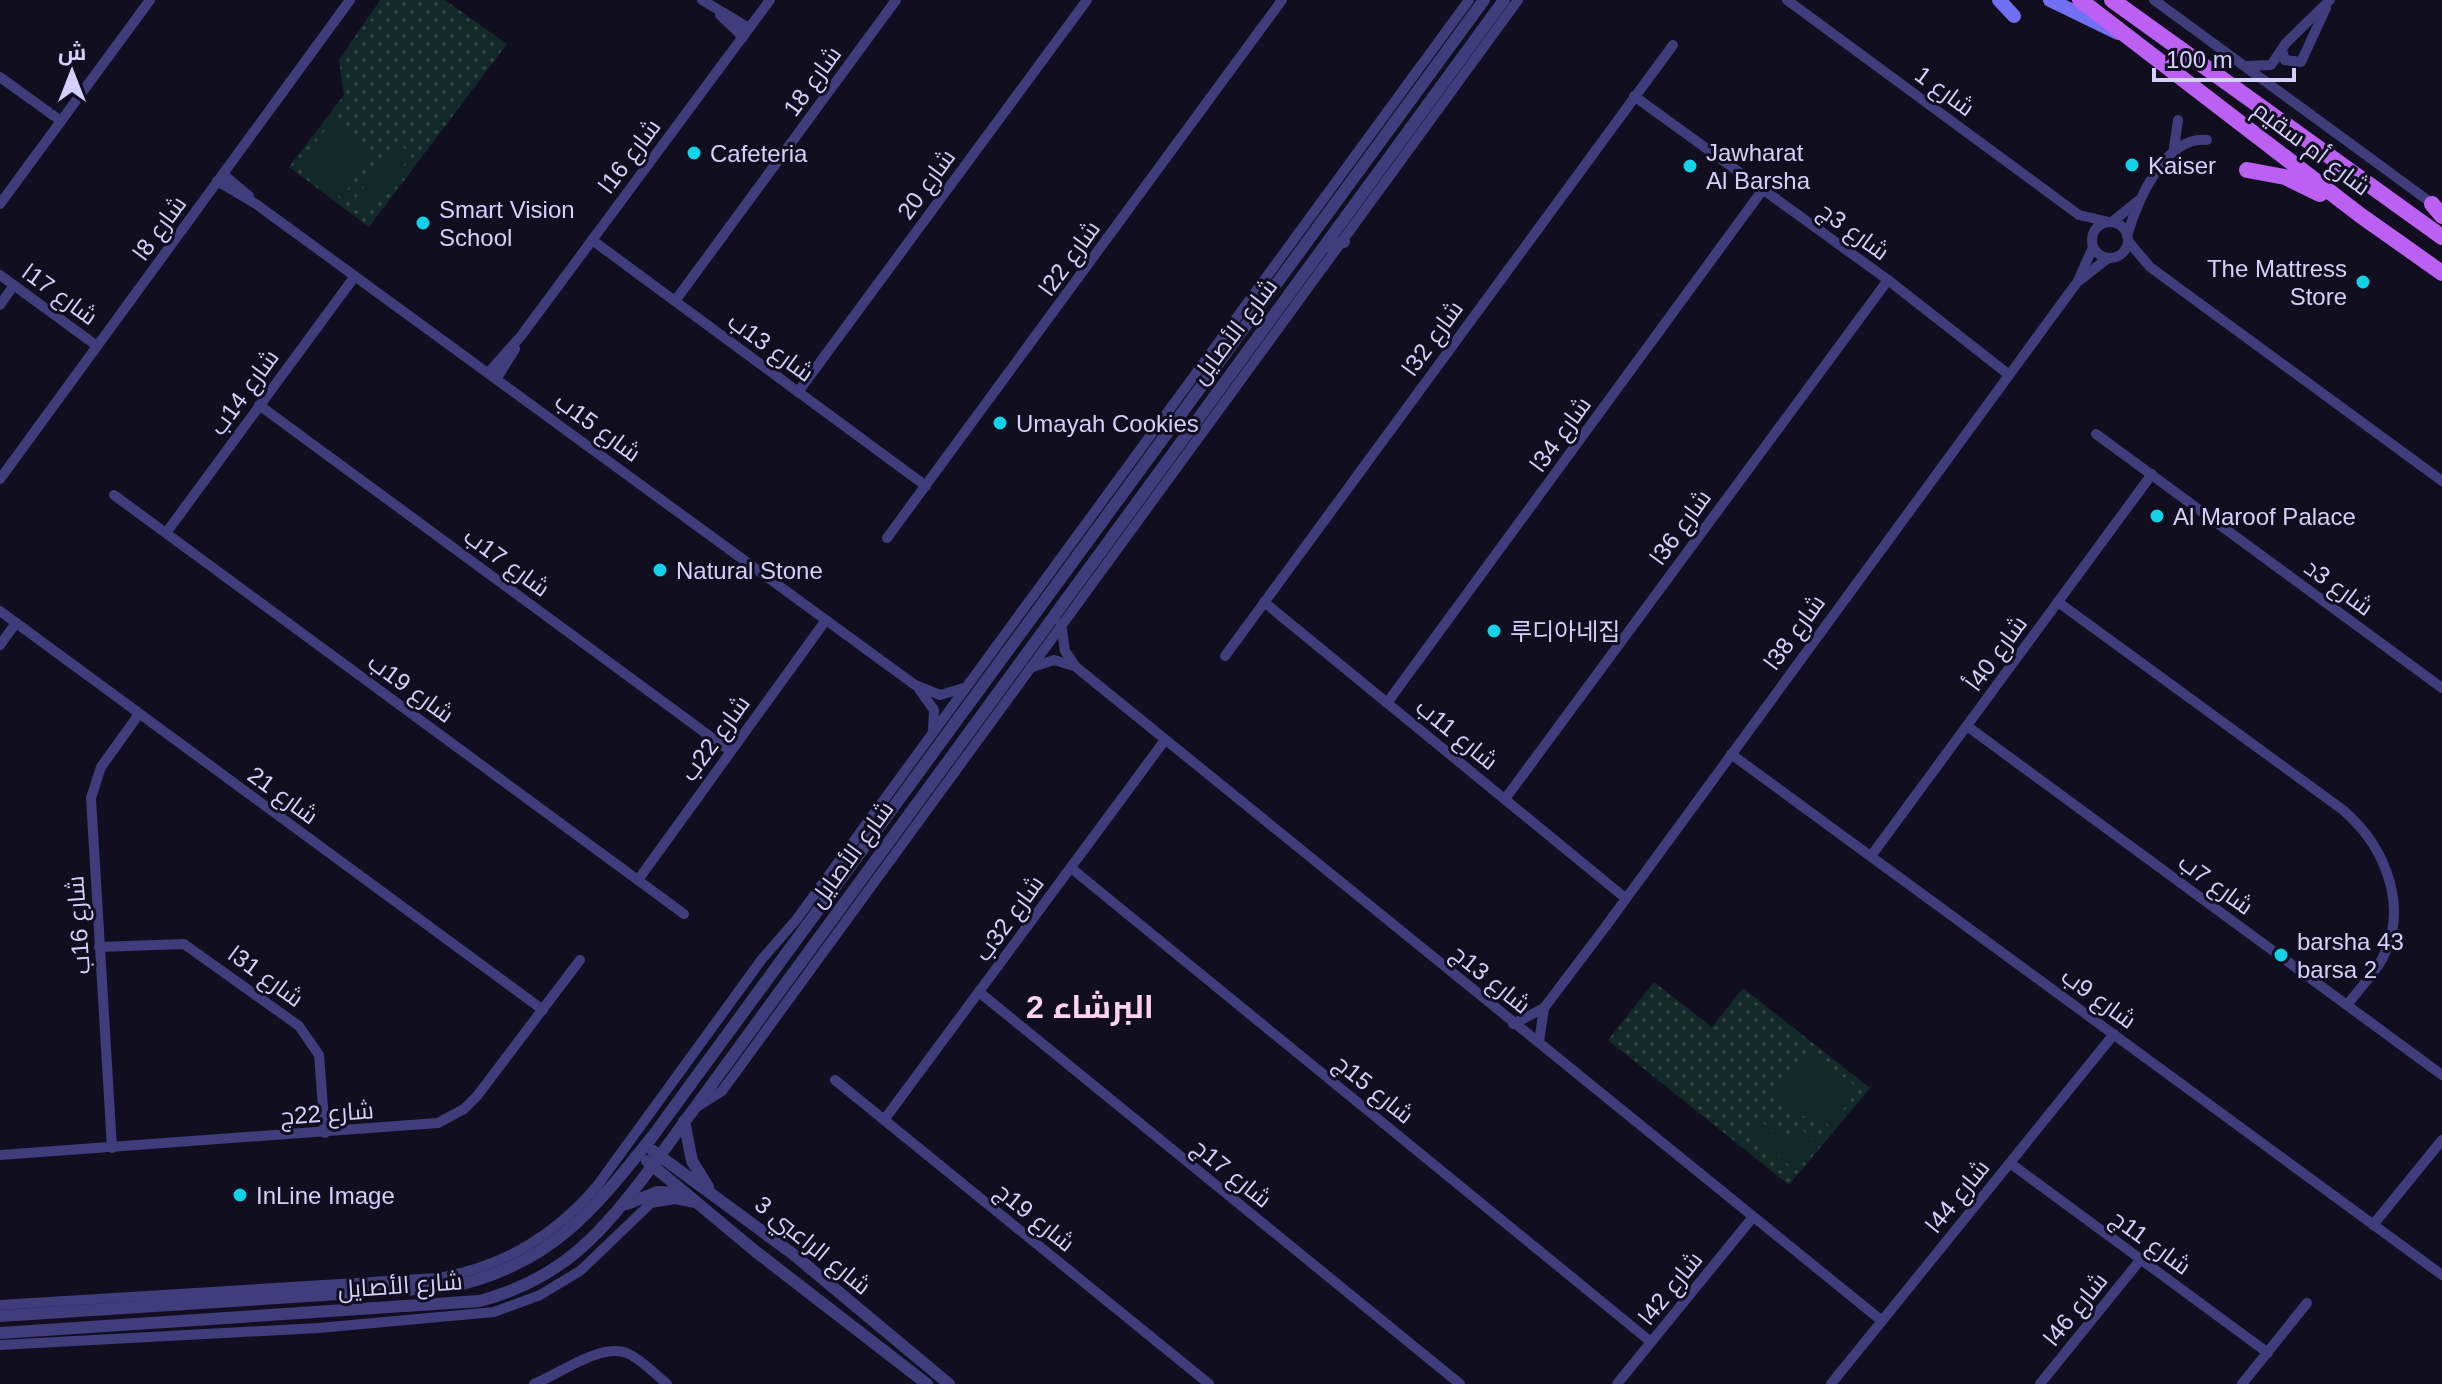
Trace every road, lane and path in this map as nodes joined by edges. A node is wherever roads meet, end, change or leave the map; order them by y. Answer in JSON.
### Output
{"nodes":[{"id":1,"x":150,"y":0,"type":"edge"},
{"id":2,"x":350,"y":0,"type":"edge"},
{"id":3,"x":770,"y":0,"type":"edge"},
{"id":4,"x":896,"y":0,"type":"edge"},
{"id":5,"x":1087,"y":0,"type":"edge"},
{"id":6,"x":1282,"y":0,"type":"edge"},
{"id":7,"x":1469,"y":0,"type":"edge"},
{"id":8,"x":1484,"y":0,"type":"edge"},
{"id":9,"x":1504,"y":0,"type":"edge"},
{"id":10,"x":1518,"y":0,"type":"edge"},
{"id":11,"x":1787,"y":0,"type":"edge"},
{"id":12,"x":1999,"y":0,"type":"edge"},
{"id":13,"x":2050,"y":0,"type":"edge"},
{"id":14,"x":2080,"y":0,"type":"edge"},
{"id":15,"x":2112,"y":0,"type":"edge"},
{"id":16,"x":2154,"y":0,"type":"edge"},
{"id":17,"x":2329,"y":1,"type":"edge"},
{"id":18,"x":706,"y":3,"type":"edge"},
{"id":19,"x":2129,"y":7,"type":"edge"},
{"id":20,"x":2014,"y":16,"type":"dead end"},
{"id":21,"x":746,"y":32,"type":"junction"},
{"id":22,"x":2127,"y":37,"type":"junction"},
{"id":23,"x":1673,"y":45,"type":"dead end"},
{"id":24,"x":2282,"y":50,"type":"junction"},
{"id":25,"x":2246,"y":65,"type":"junction"},
{"id":26,"x":0,"y":77,"type":"edge"},
{"id":27,"x":1634,"y":96,"type":"junction"},
{"id":28,"x":2178,"y":120,"type":"dead end"},
{"id":29,"x":61,"y":121,"type":"junction"},
{"id":30,"x":2207,"y":140,"type":"dead end"},
{"id":31,"x":2173,"y":150,"type":"junction"},
{"id":32,"x":2247,"y":170,"type":"dead end"},
{"id":33,"x":220,"y":178,"type":"junction"},
{"id":34,"x":1764,"y":188,"type":"junction"},
{"id":35,"x":2138,"y":201,"type":"junction"},
{"id":36,"x":0,"y":204,"type":"edge"},
{"id":37,"x":2439,"y":210,"type":"edge"},
{"id":38,"x":2079,"y":215,"type":"junction"},
{"id":39,"x":2360,"y":215,"type":"junction"},
{"id":40,"x":2110,"y":222,"type":"junction"},
{"id":41,"x":2442,"y":237,"type":"edge"},
{"id":42,"x":2128,"y":238,"type":"junction"},
{"id":43,"x":592,"y":240,"type":"junction"},
{"id":44,"x":1344,"y":242,"type":"junction"},
{"id":45,"x":2092,"y":244,"type":"junction"},
{"id":46,"x":1324,"y":247,"type":"junction"},
{"id":47,"x":2111,"y":258,"type":"junction"},
{"id":48,"x":2150,"y":267,"type":"junction"},
{"id":49,"x":2442,"y":273,"type":"edge"},
{"id":50,"x":0,"y":275,"type":"edge"},
{"id":51,"x":355,"y":276,"type":"junction"},
{"id":52,"x":1888,"y":280,"type":"junction"},
{"id":53,"x":2078,"y":281,"type":"junction"},
{"id":54,"x":14,"y":285,"type":"junction"},
{"id":55,"x":675,"y":301,"type":"junction"},
{"id":56,"x":0,"y":305,"type":"edge"},
{"id":57,"x":97,"y":346,"type":"junction"},
{"id":58,"x":1236,"y":364,"type":"junction"},
{"id":59,"x":2008,"y":374,"type":"junction"},
{"id":60,"x":493,"y":375,"type":"junction"},
{"id":61,"x":1233,"y":389,"type":"junction"},
{"id":62,"x":798,"y":392,"type":"junction"},
{"id":63,"x":259,"y":405,"type":"junction"},
{"id":64,"x":2096,"y":434,"type":"dead end"},
{"id":65,"x":2152,"y":474,"type":"junction"},
{"id":66,"x":0,"y":479,"type":"edge"},
{"id":67,"x":2442,"y":481,"type":"edge"},
{"id":68,"x":926,"y":486,"type":"junction"},
{"id":69,"x":114,"y":495,"type":"dead end"},
{"id":70,"x":166,"y":533,"type":"junction"},
{"id":71,"x":887,"y":538,"type":"dead end"},
{"id":72,"x":1264,"y":602,"type":"junction"},
{"id":73,"x":2058,"y":602,"type":"junction"},
{"id":74,"x":0,"y":611,"type":"edge"},
{"id":75,"x":826,"y":620,"type":"junction"},
{"id":76,"x":16,"y":623,"type":"junction"},
{"id":77,"x":1061,"y":623,"type":"junction"},
{"id":78,"x":0,"y":645,"type":"edge"},
{"id":79,"x":1225,"y":656,"type":"dead end"},
{"id":80,"x":1001,"y":660,"type":"junction"},
{"id":81,"x":1076,"y":667,"type":"junction"},
{"id":82,"x":1026,"y":670,"type":"junction"},
{"id":83,"x":971,"y":682,"type":"junction"},
{"id":84,"x":915,"y":685,"type":"junction"},
{"id":85,"x":2442,"y":688,"type":"edge"},
{"id":86,"x":1387,"y":703,"type":"junction"},
{"id":87,"x":139,"y":714,"type":"junction"},
{"id":88,"x":1967,"y":726,"type":"junction"},
{"id":89,"x":930,"y":737,"type":"junction"},
{"id":90,"x":1165,"y":740,"type":"junction"},
{"id":91,"x":730,"y":751,"type":"junction"},
{"id":92,"x":1731,"y":754,"type":"junction"},
{"id":93,"x":1505,"y":799,"type":"junction"},
{"id":94,"x":892,"y":844,"type":"junction"},
{"id":95,"x":1871,"y":856,"type":"junction"},
{"id":96,"x":846,"y":861,"type":"junction"},
{"id":97,"x":1071,"y":868,"type":"junction"},
{"id":98,"x":638,"y":880,"type":"junction"},
{"id":99,"x":1624,"y":897,"type":"junction"},
{"id":100,"x":684,"y":914,"type":"dead end"},
{"id":101,"x":99,"y":947,"type":"junction"},
{"id":102,"x":580,"y":960,"type":"dead end"},
{"id":103,"x":979,"y":992,"type":"junction"},
{"id":104,"x":2347,"y":1005,"type":"junction"},
{"id":105,"x":1544,"y":1008,"type":"junction"},
{"id":106,"x":543,"y":1010,"type":"junction"},
{"id":107,"x":1513,"y":1024,"type":"junction"},
{"id":108,"x":2114,"y":1034,"type":"junction"},
{"id":109,"x":705,"y":1038,"type":"junction"},
{"id":110,"x":1539,"y":1042,"type":"junction"},
{"id":111,"x":718,"y":1046,"type":"junction"},
{"id":112,"x":2442,"y":1075,"type":"edge"},
{"id":113,"x":835,"y":1080,"type":"dead end"},
{"id":114,"x":884,"y":1120,"type":"junction"},
{"id":115,"x":684,"y":1121,"type":"junction"},
{"id":116,"x":325,"y":1133,"type":"junction"},
{"id":117,"x":2442,"y":1140,"type":"edge"},
{"id":118,"x":112,"y":1148,"type":"junction"},
{"id":119,"x":642,"y":1149,"type":"junction"},
{"id":120,"x":0,"y":1155,"type":"edge"},
{"id":121,"x":656,"y":1160,"type":"junction"},
{"id":122,"x":2010,"y":1163,"type":"junction"},
{"id":123,"x":685,"y":1193,"type":"junction"},
{"id":124,"x":719,"y":1199,"type":"junction"},
{"id":125,"x":695,"y":1203,"type":"junction"},
{"id":126,"x":622,"y":1206,"type":"junction"},
{"id":127,"x":1753,"y":1217,"type":"junction"},
{"id":128,"x":2373,"y":1225,"type":"junction"},
{"id":129,"x":2141,"y":1259,"type":"junction"},
{"id":130,"x":507,"y":1264,"type":"junction"},
{"id":131,"x":2442,"y":1275,"type":"edge"},
{"id":132,"x":2307,"y":1303,"type":"dead end"},
{"id":133,"x":115,"y":1304,"type":"junction"},
{"id":134,"x":0,"y":1305,"type":"edge"},
{"id":135,"x":0,"y":1316,"type":"edge"},
{"id":136,"x":1882,"y":1321,"type":"junction"},
{"id":137,"x":177,"y":1328,"type":"junction"},
{"id":138,"x":0,"y":1333,"type":"edge"},
{"id":139,"x":1651,"y":1342,"type":"junction"},
{"id":140,"x":0,"y":1345,"type":"edge"},
{"id":141,"x":2268,"y":1353,"type":"junction"},
{"id":142,"x":534,"y":1384,"type":"edge"},
{"id":143,"x":667,"y":1384,"type":"edge"},
{"id":144,"x":927,"y":1384,"type":"edge"},
{"id":145,"x":949,"y":1384,"type":"edge"},
{"id":146,"x":1209,"y":1384,"type":"edge"},
{"id":147,"x":1460,"y":1384,"type":"edge"},
{"id":148,"x":1617,"y":1384,"type":"edge"},
{"id":149,"x":1831,"y":1384,"type":"edge"},
{"id":150,"x":2040,"y":1384,"type":"edge"},
{"id":151,"x":2242,"y":1384,"type":"edge"}],
"edges":[{"from":1,"to":29,"type":"street"},
{"from":2,"to":33,"type":"street","name":"شارع 8ا"},
{"from":3,"to":21,"type":"street","name":"شارع 16ا"},
{"from":4,"to":55,"type":"street","name":"شارع 18"},
{"from":5,"to":62,"type":"street","name":"شارع 20"},
{"from":6,"to":68,"type":"street","name":"شارع 22ا"},
{"from":7,"to":83,"type":"street"},
{"from":8,"to":80,"type":"street","name":"شارع الأصايل"},
{"from":9,"to":46,"type":"street","name":"شارع الأصايل"},
{"from":10,"to":44,"type":"street"},
{"from":11,"to":38,"type":"street","name":"شارع 1"},
{"from":12,"to":20,"type":"main road"},
{"from":13,"to":22,"type":"main road"},
{"from":14,"to":22,"type":"main road","name":"شارع أم سقيم"},
{"from":15,"to":19,"type":"main road","name":"شارع أم سقيم"},
{"from":16,"to":25,"type":"street"},
{"from":17,"to":24,"type":"street"},
{"from":17,"to":24,"type":"street"},
{"from":18,"to":21,"type":"street"},
{"from":19,"to":41,"type":"main road","name":"شارع أم سقيم"},
{"from":21,"to":43,"type":"street","name":"شارع 16ا"},
{"from":22,"to":39,"type":"main road","name":"شارع أم سقيم"},
{"from":23,"to":27,"type":"street","name":"شارع 32ا"},
{"from":24,"to":25,"type":"street"},
{"from":25,"to":37,"type":"street"},
{"from":26,"to":29,"type":"street"},
{"from":27,"to":34,"type":"street","name":"شارع 3ج"},
{"from":27,"to":72,"type":"street","name":"شارع 32ا"},
{"from":28,"to":31,"type":"street"},
{"from":29,"to":36,"type":"street"},
{"from":30,"to":31,"type":"street"},
{"from":31,"to":35,"type":"street"},
{"from":32,"to":39,"type":"main road"},
{"from":33,"to":51,"type":"street","name":"شارع 15ب"},
{"from":33,"to":57,"type":"street","name":"شارع 8ا"},
{"from":34,"to":52,"type":"street","name":"شارع 3ج"},
{"from":34,"to":86,"type":"street","name":"شارع 34ا"},
{"from":35,"to":40,"type":"street"},
{"from":35,"to":42,"type":"street"},
{"from":38,"to":40,"type":"street","name":"شارع 1"},
{"from":38,"to":45,"type":"street","name":"شارع 1"},
{"from":39,"to":49,"type":"main road","name":"شارع أم سقيم"},
{"from":40,"to":42,"type":"street"},
{"from":40,"to":45,"type":"street"},
{"from":42,"to":47,"type":"street"},
{"from":42,"to":48,"type":"street"},
{"from":43,"to":55,"type":"street","name":"شارع 13ب"},
{"from":43,"to":60,"type":"street","name":"شارع 16ا"},
{"from":44,"to":46,"type":"street"},
{"from":44,"to":61,"type":"street"},
{"from":45,"to":47,"type":"street"},
{"from":45,"to":53,"type":"street","name":"شارع 38ا"},
{"from":46,"to":58,"type":"street","name":"شارع الأصايل"},
{"from":47,"to":48,"type":"street"},
{"from":47,"to":53,"type":"street","name":"شارع 38ا"},
{"from":48,"to":67,"type":"street"},
{"from":50,"to":54,"type":"street","name":"شارع 17ا"},
{"from":51,"to":60,"type":"street","name":"شارع 15ب"},
{"from":51,"to":63,"type":"street","name":"شارع 14ب"},
{"from":52,"to":59,"type":"street","name":"شارع 3ج"},
{"from":52,"to":93,"type":"street","name":"شارع 36ا"},
{"from":53,"to":59,"type":"street","name":"شارع 38ا"},
{"from":54,"to":56,"type":"street"},
{"from":54,"to":57,"type":"street","name":"شارع 17ا"},
{"from":55,"to":62,"type":"street","name":"شارع 13ب"},
{"from":57,"to":66,"type":"street","name":"شارع 8ا"},
{"from":58,"to":61,"type":"street"},
{"from":58,"to":94,"type":"street","name":"شارع الأصايل"},
{"from":59,"to":92,"type":"street","name":"شارع 38ا"},
{"from":60,"to":75,"type":"street","name":"شارع 15ب"},
{"from":61,"to":77,"type":"street"},
{"from":62,"to":68,"type":"street","name":"شارع 13ب"},
{"from":63,"to":70,"type":"street","name":"شارع 14ب"},
{"from":63,"to":91,"type":"street","name":"شارع 17ب"},
{"from":64,"to":65,"type":"street","name":"شارع 3د"},
{"from":65,"to":73,"type":"street","name":"شارع 40أ"},
{"from":65,"to":85,"type":"street","name":"شارع 3د"},
{"from":68,"to":71,"type":"street","name":"شارع 22ا"},
{"from":69,"to":70,"type":"street","name":"شارع 19ب"},
{"from":70,"to":98,"type":"street","name":"شارع 19ب"},
{"from":72,"to":79,"type":"street","name":"شارع 32ا"},
{"from":72,"to":86,"type":"street","name":"شارع 11ب"},
{"from":73,"to":88,"type":"street","name":"شارع 40أ"},
{"from":73,"to":104,"type":"street"},
{"from":74,"to":76,"type":"street","name":"شارع 21"},
{"from":75,"to":84,"type":"street","name":"شارع 15ب"},
{"from":75,"to":91,"type":"street","name":"شارع 22ب"},
{"from":76,"to":78,"type":"street"},
{"from":76,"to":87,"type":"street","name":"شارع 21"},
{"from":77,"to":81,"type":"street","name":"شارع 13ج"},
{"from":77,"to":82,"type":"street"},
{"from":80,"to":83,"type":"street"},
{"from":80,"to":96,"type":"street","name":"شارع الأصايل"},
{"from":81,"to":82,"type":"street"},
{"from":81,"to":90,"type":"street","name":"شارع 13ج"},
{"from":82,"to":94,"type":"street"},
{"from":83,"to":84,"type":"street","name":"شارع 15ب"},
{"from":83,"to":89,"type":"street"},
{"from":84,"to":89,"type":"street","name":"شارع 15ب"},
{"from":86,"to":93,"type":"street","name":"شارع 11ب"},
{"from":87,"to":101,"type":"street","name":"شارع 16ب"},
{"from":87,"to":106,"type":"street","name":"شارع 21"},
{"from":88,"to":95,"type":"street","name":"شارع 40أ"},
{"from":88,"to":104,"type":"street","name":"شارع 7ب"},
{"from":89,"to":96,"type":"street"},
{"from":90,"to":97,"type":"street","name":"شارع 32ب"},
{"from":90,"to":107,"type":"street","name":"شارع 13ج"},
{"from":91,"to":98,"type":"street","name":"شارع 22ب"},
{"from":92,"to":95,"type":"street","name":"شارع 9ب"},
{"from":92,"to":99,"type":"street","name":"شارع 38ا"},
{"from":93,"to":99,"type":"street","name":"شارع 11ب"},
{"from":94,"to":115,"type":"street","name":"شارع الأصايل"},
{"from":95,"to":108,"type":"street","name":"شارع 9ب"},
{"from":96,"to":109,"type":"street"},
{"from":96,"to":111,"type":"street","name":"شارع الأصايل"},
{"from":97,"to":103,"type":"street","name":"شارع 32ب"},
{"from":97,"to":139,"type":"street","name":"شارع 15ج"},
{"from":98,"to":100,"type":"street","name":"شارع 19ب"},
{"from":99,"to":105,"type":"street","name":"شارع 38ا"},
{"from":101,"to":116,"type":"street","name":"شارع 31ا"},
{"from":101,"to":118,"type":"street","name":"شارع 16ب"},
{"from":102,"to":106,"type":"street","name":"شارع 22ج"},
{"from":103,"to":114,"type":"street","name":"شارع 32ب"},
{"from":103,"to":147,"type":"street","name":"شارع 17ج"},
{"from":104,"to":112,"type":"street","name":"شارع 7ب"},
{"from":105,"to":107,"type":"street","name":"شارع 38ا"},
{"from":105,"to":110,"type":"street","name":"شارع 38ا"},
{"from":106,"to":116,"type":"street","name":"شارع 22ج"},
{"from":107,"to":110,"type":"street","name":"شارع 13ج"},
{"from":108,"to":122,"type":"street","name":"شارع 44ا"},
{"from":108,"to":128,"type":"street","name":"شارع 9ب"},
{"from":109,"to":111,"type":"street"},
{"from":109,"to":130,"type":"street"},
{"from":110,"to":127,"type":"street","name":"شارع 13ج"},
{"from":111,"to":119,"type":"street","name":"شارع الأصايل"},
{"from":113,"to":114,"type":"street","name":"شارع 19ج"},
{"from":114,"to":146,"type":"street","name":"شارع 19ج"},
{"from":115,"to":121,"type":"street","name":"شارع الأصايل"},
{"from":115,"to":124,"type":"street"},
{"from":116,"to":118,"type":"street","name":"شارع 22ج"},
{"from":117,"to":128,"type":"street"},
{"from":118,"to":120,"type":"street","name":"شارع 22ج"},
{"from":119,"to":121,"type":"street","name":"شارع الراعبي 3"},
{"from":119,"to":130,"type":"street","name":"شارع الأصايل"},
{"from":121,"to":123,"type":"street","name":"شارع الراعبي 3"},
{"from":121,"to":124,"type":"street","name":"شارع الراعبي 3"},
{"from":121,"to":126,"type":"street","name":"شارع الأصايل"},
{"from":122,"to":129,"type":"street","name":"شارع 11ج"},
{"from":122,"to":136,"type":"street","name":"شارع 44ا"},
{"from":123,"to":125,"type":"street","name":"شارع الراعبي 3"},
{"from":123,"to":126,"type":"street"},
{"from":124,"to":145,"type":"street","name":"شارع الراعبي 3"},
{"from":125,"to":137,"type":"street"},
{"from":125,"to":144,"type":"street","name":"شارع الراعبي 3"},
{"from":126,"to":137,"type":"street","name":"شارع الأصايل"},
{"from":127,"to":136,"type":"street","name":"شارع 13ج"},
{"from":127,"to":139,"type":"street","name":"شارع 42ا"},
{"from":128,"to":131,"type":"street","name":"شارع 9ب"},
{"from":129,"to":141,"type":"street","name":"شارع 11ج"},
{"from":129,"to":150,"type":"street","name":"شارع 46ا"},
{"from":130,"to":133,"type":"street","name":"شارع الأصايل"},
{"from":132,"to":141,"type":"street"},
{"from":133,"to":134,"type":"street"},
{"from":133,"to":135,"type":"street","name":"شارع الأصايل"},
{"from":136,"to":149,"type":"street","name":"شارع 44ا"},
{"from":137,"to":138,"type":"street","name":"شارع الأصايل"},
{"from":137,"to":140,"type":"street"},
{"from":139,"to":148,"type":"street","name":"شارع 42ا"},
{"from":141,"to":151,"type":"street"},
{"from":142,"to":143,"type":"street"}]}
